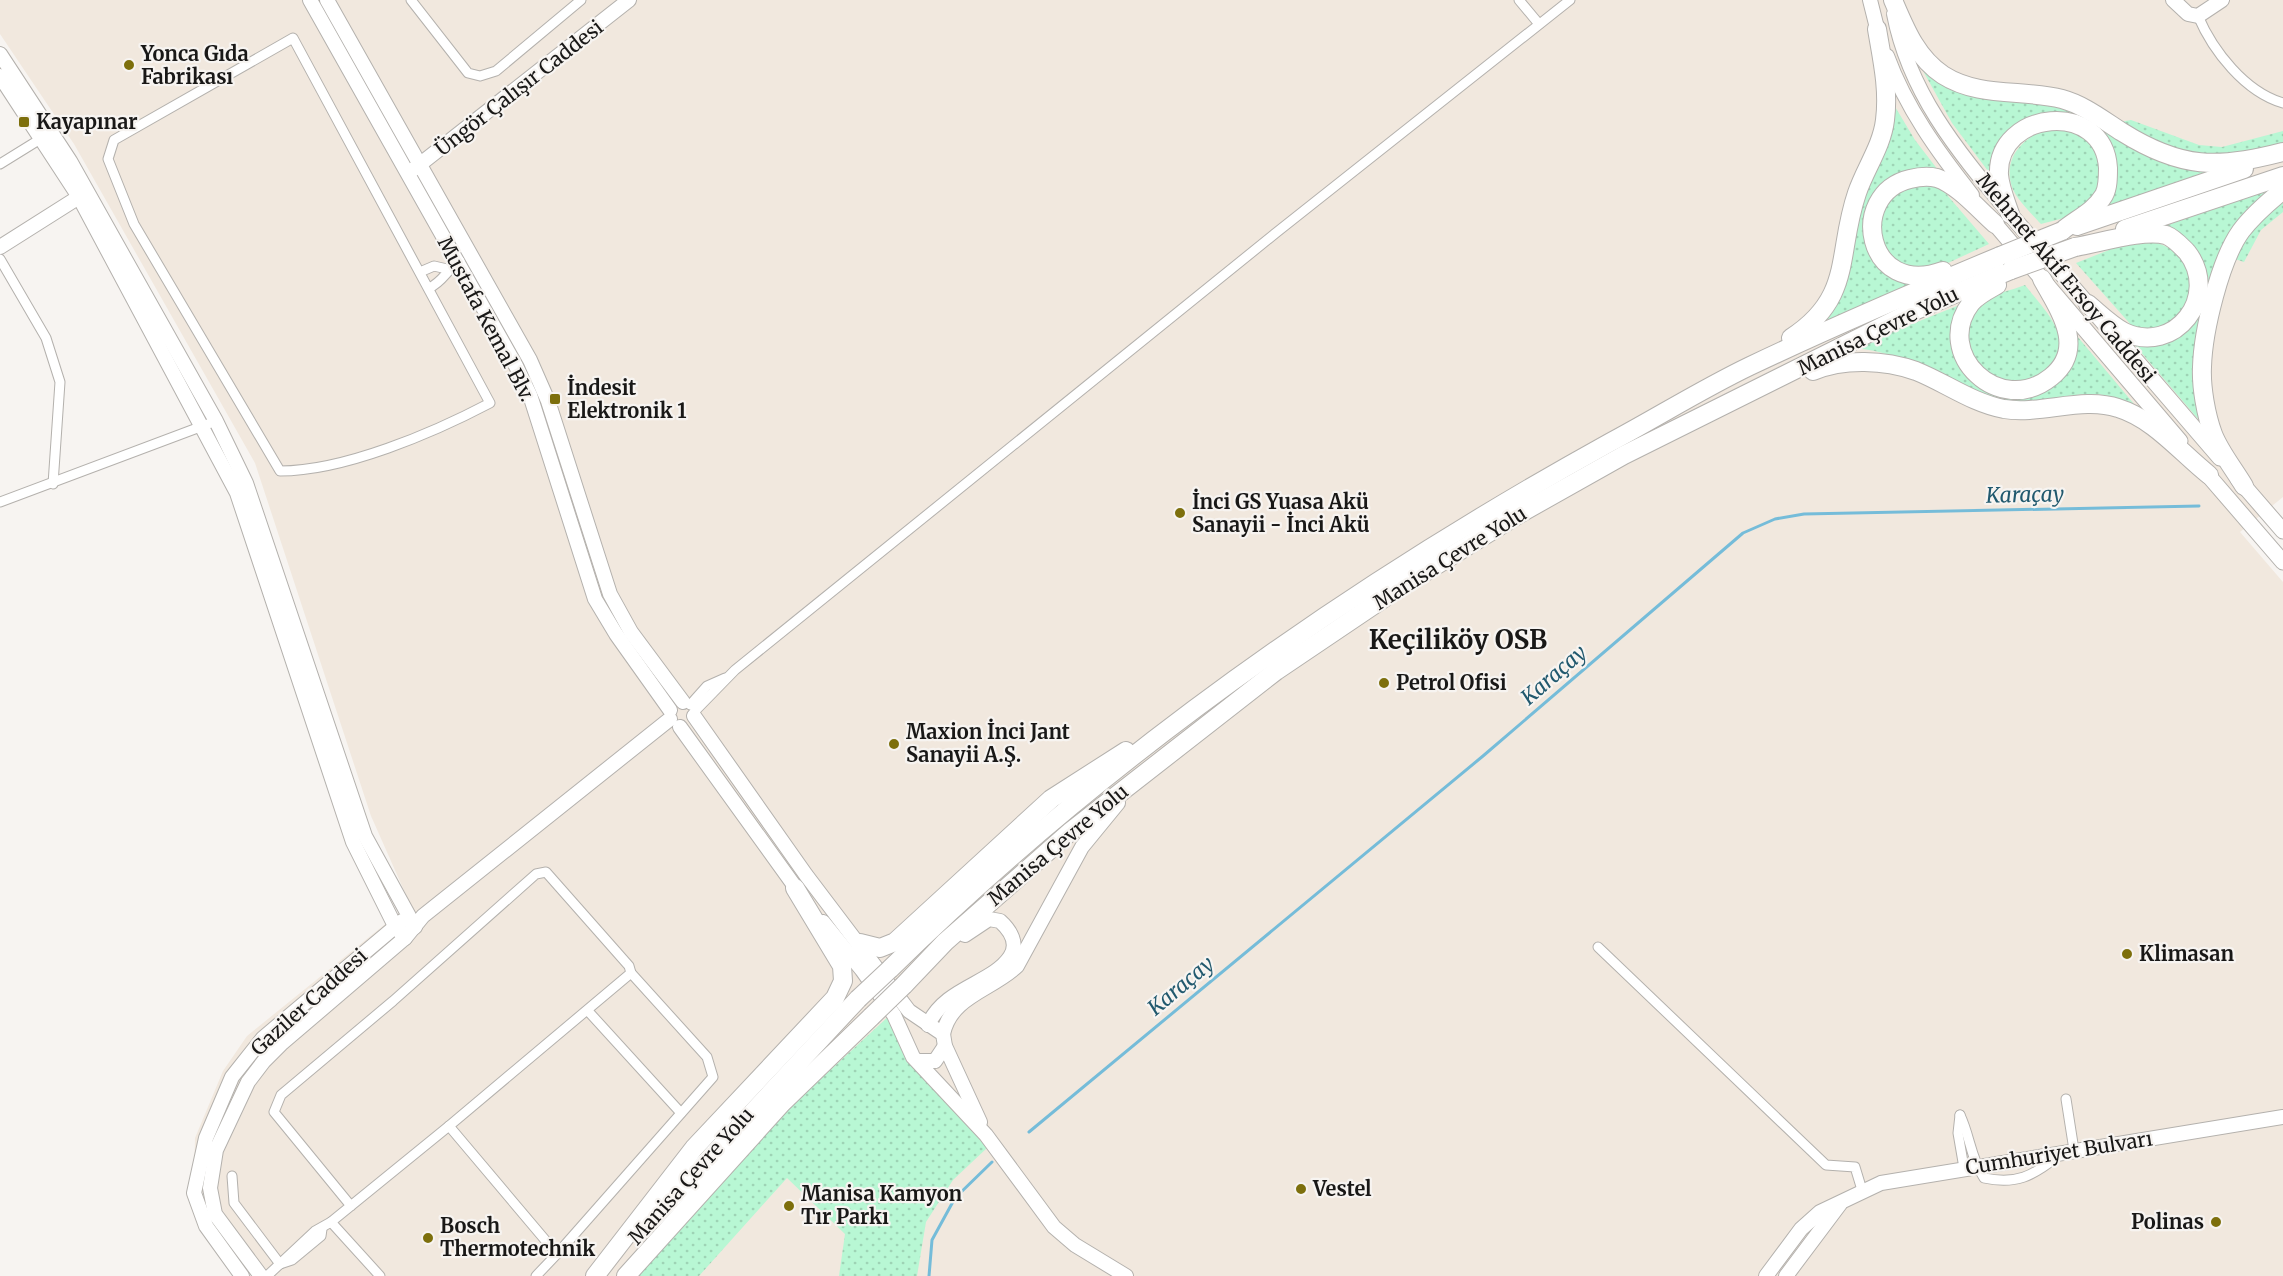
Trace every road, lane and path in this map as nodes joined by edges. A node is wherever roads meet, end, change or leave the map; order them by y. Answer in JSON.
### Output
{"nodes":[{"id":1,"x":310,"y":0,"type":"edge"},
{"id":2,"x":327,"y":0,"type":"edge"},
{"id":3,"x":411,"y":0,"type":"edge"},
{"id":4,"x":581,"y":0,"type":"edge"},
{"id":5,"x":629,"y":0,"type":"edge"},
{"id":6,"x":1570,"y":0,"type":"edge"},
{"id":7,"x":1870,"y":0,"type":"edge"},
{"id":8,"x":1892,"y":0,"type":"edge"},
{"id":9,"x":2173,"y":0,"type":"edge"},
{"id":10,"x":2222,"y":0,"type":"edge"},
{"id":11,"x":1524,"y":2,"type":"edge"},
{"id":12,"x":2198,"y":16,"type":"junction"},
{"id":13,"x":1539,"y":24,"type":"junction"},
{"id":14,"x":1877,"y":28,"type":"junction"},
{"id":15,"x":0,"y":54,"type":"edge"},
{"id":16,"x":1,"y":80,"type":"edge"},
{"id":17,"x":2283,"y":103,"type":"edge"},
{"id":18,"x":42,"y":138,"type":"junction"},
{"id":19,"x":2283,"y":152,"type":"edge"},
{"id":20,"x":2283,"y":156,"type":"edge"},
{"id":21,"x":0,"y":164,"type":"edge"},
{"id":22,"x":421,"y":165,"type":"junction"},
{"id":23,"x":406,"y":172,"type":"junction"},
{"id":24,"x":2283,"y":176,"type":"edge"},
{"id":25,"x":2283,"y":190,"type":"edge"},
{"id":26,"x":79,"y":197,"type":"junction"},
{"id":27,"x":2003,"y":219,"type":"junction"},
{"id":28,"x":2062,"y":231,"type":"junction"},
{"id":29,"x":0,"y":247,"type":"edge"},
{"id":30,"x":2075,"y":247,"type":"junction"},
{"id":31,"x":470,"y":255,"type":"junction"},
{"id":32,"x":0,"y":259,"type":"edge"},
{"id":33,"x":2006,"y":262,"type":"junction"},
{"id":34,"x":452,"y":266,"type":"junction"},
{"id":35,"x":420,"y":272,"type":"junction"},
{"id":36,"x":2043,"y":279,"type":"junction"},
{"id":37,"x":429,"y":288,"type":"junction"},
{"id":38,"x":2088,"y":304,"type":"junction"},
{"id":39,"x":1746,"y":368,"type":"junction"},
{"id":40,"x":1757,"y":390,"type":"junction"},
{"id":41,"x":210,"y":424,"type":"junction"},
{"id":42,"x":2209,"y":475,"type":"junction"},
{"id":43,"x":53,"y":484,"type":"junction"},
{"id":44,"x":2244,"y":486,"type":"junction"},
{"id":45,"x":2229,"y":499,"type":"junction"},
{"id":46,"x":0,"y":502,"type":"edge"},
{"id":47,"x":2283,"y":531,"type":"edge"},
{"id":48,"x":2283,"y":562,"type":"edge"},
{"id":49,"x":682,"y":714,"type":"junction"},
{"id":50,"x":1182,"y":719,"type":"junction"},
{"id":51,"x":1190,"y":740,"type":"junction"},
{"id":52,"x":795,"y":888,"type":"junction"},
{"id":53,"x":415,"y":920,"type":"junction"},
{"id":54,"x":395,"y":926,"type":"junction"},
{"id":55,"x":405,"y":938,"type":"junction"},
{"id":56,"x":860,"y":943,"type":"junction"},
{"id":57,"x":1598,"y":947,"type":"dead end"},
{"id":58,"x":918,"y":971,"type":"junction"},
{"id":59,"x":631,"y":973,"type":"junction"},
{"id":60,"x":588,"y":1011,"type":"junction"},
{"id":61,"x":928,"y":1025,"type":"junction"},
{"id":62,"x":944,"y":1040,"type":"junction"},
{"id":63,"x":907,"y":1041,"type":"junction"},
{"id":64,"x":918,"y":1061,"type":"junction"},
{"id":65,"x":2066,"y":1099,"type":"dead end"},
{"id":66,"x":681,"y":1113,"type":"junction"},
{"id":67,"x":2283,"y":1117,"type":"edge"},
{"id":68,"x":449,"y":1126,"type":"junction"},
{"id":69,"x":986,"y":1135,"type":"junction"},
{"id":70,"x":2069,"y":1151,"type":"junction"},
{"id":71,"x":1970,"y":1167,"type":"junction"},
{"id":72,"x":232,"y":1176,"type":"dead end"},
{"id":73,"x":1862,"y":1190,"type":"junction"},
{"id":74,"x":1840,"y":1204,"type":"junction"},
{"id":75,"x":351,"y":1206,"type":"junction"},
{"id":76,"x":331,"y":1222,"type":"junction"},
{"id":77,"x":557,"y":1254,"type":"junction"},
{"id":78,"x":280,"y":1264,"type":"junction"},
{"id":79,"x":242,"y":1276,"type":"edge"},
{"id":80,"x":261,"y":1276,"type":"edge"},
{"id":81,"x":267,"y":1276,"type":"edge"},
{"id":82,"x":381,"y":1276,"type":"edge"},
{"id":83,"x":536,"y":1276,"type":"edge"},
{"id":84,"x":598,"y":1276,"type":"edge"},
{"id":85,"x":626,"y":1276,"type":"edge"},
{"id":86,"x":1126,"y":1276,"type":"edge"},
{"id":87,"x":1766,"y":1276,"type":"edge"},
{"id":88,"x":1786,"y":1276,"type":"edge"}],
"edges":[{"from":1,"to":23,"type":"street","name":"Mustafa Kemal Blv."},
{"from":2,"to":22,"type":"street","name":"Mustafa Kemal Blv."},
{"from":3,"to":4,"type":"street"},
{"from":5,"to":22,"type":"street","name":"Üngör Çalışır Caddesi"},
{"from":6,"to":13,"type":"street"},
{"from":7,"to":14,"type":"street"},
{"from":8,"to":19,"type":"highway"},
{"from":8,"to":27,"type":"street","name":"Mehmet Akif Ersoy Caddesi"},
{"from":9,"to":12,"type":"street"},
{"from":10,"to":12,"type":"street"},
{"from":11,"to":13,"type":"street"},
{"from":12,"to":17,"type":"street"},
{"from":13,"to":49,"type":"street"},
{"from":14,"to":27,"type":"street"},
{"from":14,"to":39,"type":"highway"},
{"from":15,"to":41,"type":"street"},
{"from":16,"to":18,"type":"street"},
{"from":18,"to":21,"type":"street"},
{"from":18,"to":26,"type":"street"},
{"from":20,"to":28,"type":"highway"},
{"from":22,"to":23,"type":"street","name":"Üngör Çalışır Caddesi"},
{"from":22,"to":31,"type":"street","name":"Mustafa Kemal Blv."},
{"from":23,"to":34,"type":"street","name":"Mustafa Kemal Blv."},
{"from":24,"to":30,"type":"highway"},
{"from":25,"to":44,"type":"highway"},
{"from":26,"to":29,"type":"street"},
{"from":26,"to":41,"type":"street"},
{"from":27,"to":28,"type":"highway"},
{"from":27,"to":33,"type":"highway"},
{"from":27,"to":36,"type":"main road","name":"Mehmet Akif Ersoy Caddesi"},
{"from":27,"to":38,"type":"main road","name":"Mehmet Akif Ersoy Caddesi"},
{"from":28,"to":33,"type":"highway","bridge":true},
{"from":30,"to":33,"type":"highway","bridge":true},
{"from":30,"to":38,"type":"highway"},
{"from":31,"to":34,"type":"street"},
{"from":31,"to":49,"type":"street","name":"Mustafa Kemal Blv."},
{"from":32,"to":43,"type":"street"},
{"from":33,"to":36,"type":"highway"},
{"from":33,"to":39,"type":"highway","name":"Manisa Çevre Yolu"},
{"from":33,"to":40,"type":"highway","name":"Manisa Çevre Yolu"},
{"from":34,"to":35,"type":"street"},
{"from":34,"to":37,"type":"street"},
{"from":34,"to":49,"type":"street","name":"Mustafa Kemal Blv."},
{"from":35,"to":37,"type":"street"},
{"from":35,"to":37,"type":"street"},
{"from":36,"to":42,"type":"main road","name":"Mehmet Akif Ersoy Caddesi"},
{"from":38,"to":44,"type":"main road","name":"Mehmet Akif Ersoy Caddesi"},
{"from":39,"to":50,"type":"highway","name":"Manisa Çevre Yolu"},
{"from":40,"to":42,"type":"highway"},
{"from":40,"to":51,"type":"highway","name":"Manisa Çevre Yolu"},
{"from":41,"to":43,"type":"street"},
{"from":41,"to":53,"type":"street"},
{"from":41,"to":54,"type":"street"},
{"from":42,"to":45,"type":"main road","name":"Mehmet Akif Ersoy Caddesi"},
{"from":43,"to":46,"type":"street"},
{"from":44,"to":45,"type":"street"},
{"from":44,"to":47,"type":"main road","name":"Mehmet Akif Ersoy Caddesi"},
{"from":45,"to":48,"type":"main road","name":"Mehmet Akif Ersoy Caddesi"},
{"from":49,"to":52,"type":"street"},
{"from":49,"to":53,"type":"street","name":"Gaziler Caddesi"},
{"from":49,"to":56,"type":"street"},
{"from":50,"to":56,"type":"highway"},
{"from":50,"to":84,"type":"highway","name":"Manisa Çevre Yolu","bridge":true},
{"from":51,"to":58,"type":"highway","name":"Manisa Çevre Yolu"},
{"from":51,"to":62,"type":"street"},
{"from":52,"to":63,"type":"street"},
{"from":52,"to":84,"type":"highway"},
{"from":53,"to":54,"type":"street","name":"Gaziler Caddesi"},
{"from":53,"to":55,"type":"street","name":"Gaziler Caddesi"},
{"from":54,"to":55,"type":"street"},
{"from":54,"to":79,"type":"street","name":"Gaziler Caddesi"},
{"from":55,"to":80,"type":"street","name":"Gaziler Caddesi"},
{"from":56,"to":61,"type":"street"},
{"from":57,"to":73,"type":"street"},
{"from":58,"to":61,"type":"street"},
{"from":58,"to":85,"type":"highway","name":"Manisa Çevre Yolu","bridge":true},
{"from":59,"to":60,"type":"street"},
{"from":59,"to":66,"type":"street"},
{"from":59,"to":75,"type":"street"},
{"from":60,"to":66,"type":"street"},
{"from":60,"to":68,"type":"street"},
{"from":61,"to":62,"type":"street"},
{"from":61,"to":63,"type":"street"},
{"from":62,"to":64,"type":"street"},
{"from":62,"to":69,"type":"street"},
{"from":63,"to":64,"type":"street"},
{"from":64,"to":69,"type":"street"},
{"from":65,"to":70,"type":"street"},
{"from":66,"to":77,"type":"street"},
{"from":67,"to":70,"type":"street","name":"Cumhuriyet Bulvarı"},
{"from":68,"to":75,"type":"street"},
{"from":68,"to":77,"type":"street"},
{"from":69,"to":86,"type":"street"},
{"from":70,"to":71,"type":"street","name":"Cumhuriyet Bulvarı"},
{"from":70,"to":71,"type":"street"},
{"from":71,"to":73,"type":"street","name":"Cumhuriyet Bulvarı"},
{"from":72,"to":78,"type":"street"},
{"from":73,"to":74,"type":"street","name":"Cumhuriyet Bulvarı"},
{"from":74,"to":87,"type":"street","name":"Cumhuriyet Bulvarı"},
{"from":74,"to":88,"type":"street","name":"Cumhuriyet Bulvarı"},
{"from":75,"to":76,"type":"street"},
{"from":76,"to":78,"type":"street"},
{"from":76,"to":82,"type":"street"},
{"from":77,"to":83,"type":"street"},
{"from":78,"to":81,"type":"street"}]}
